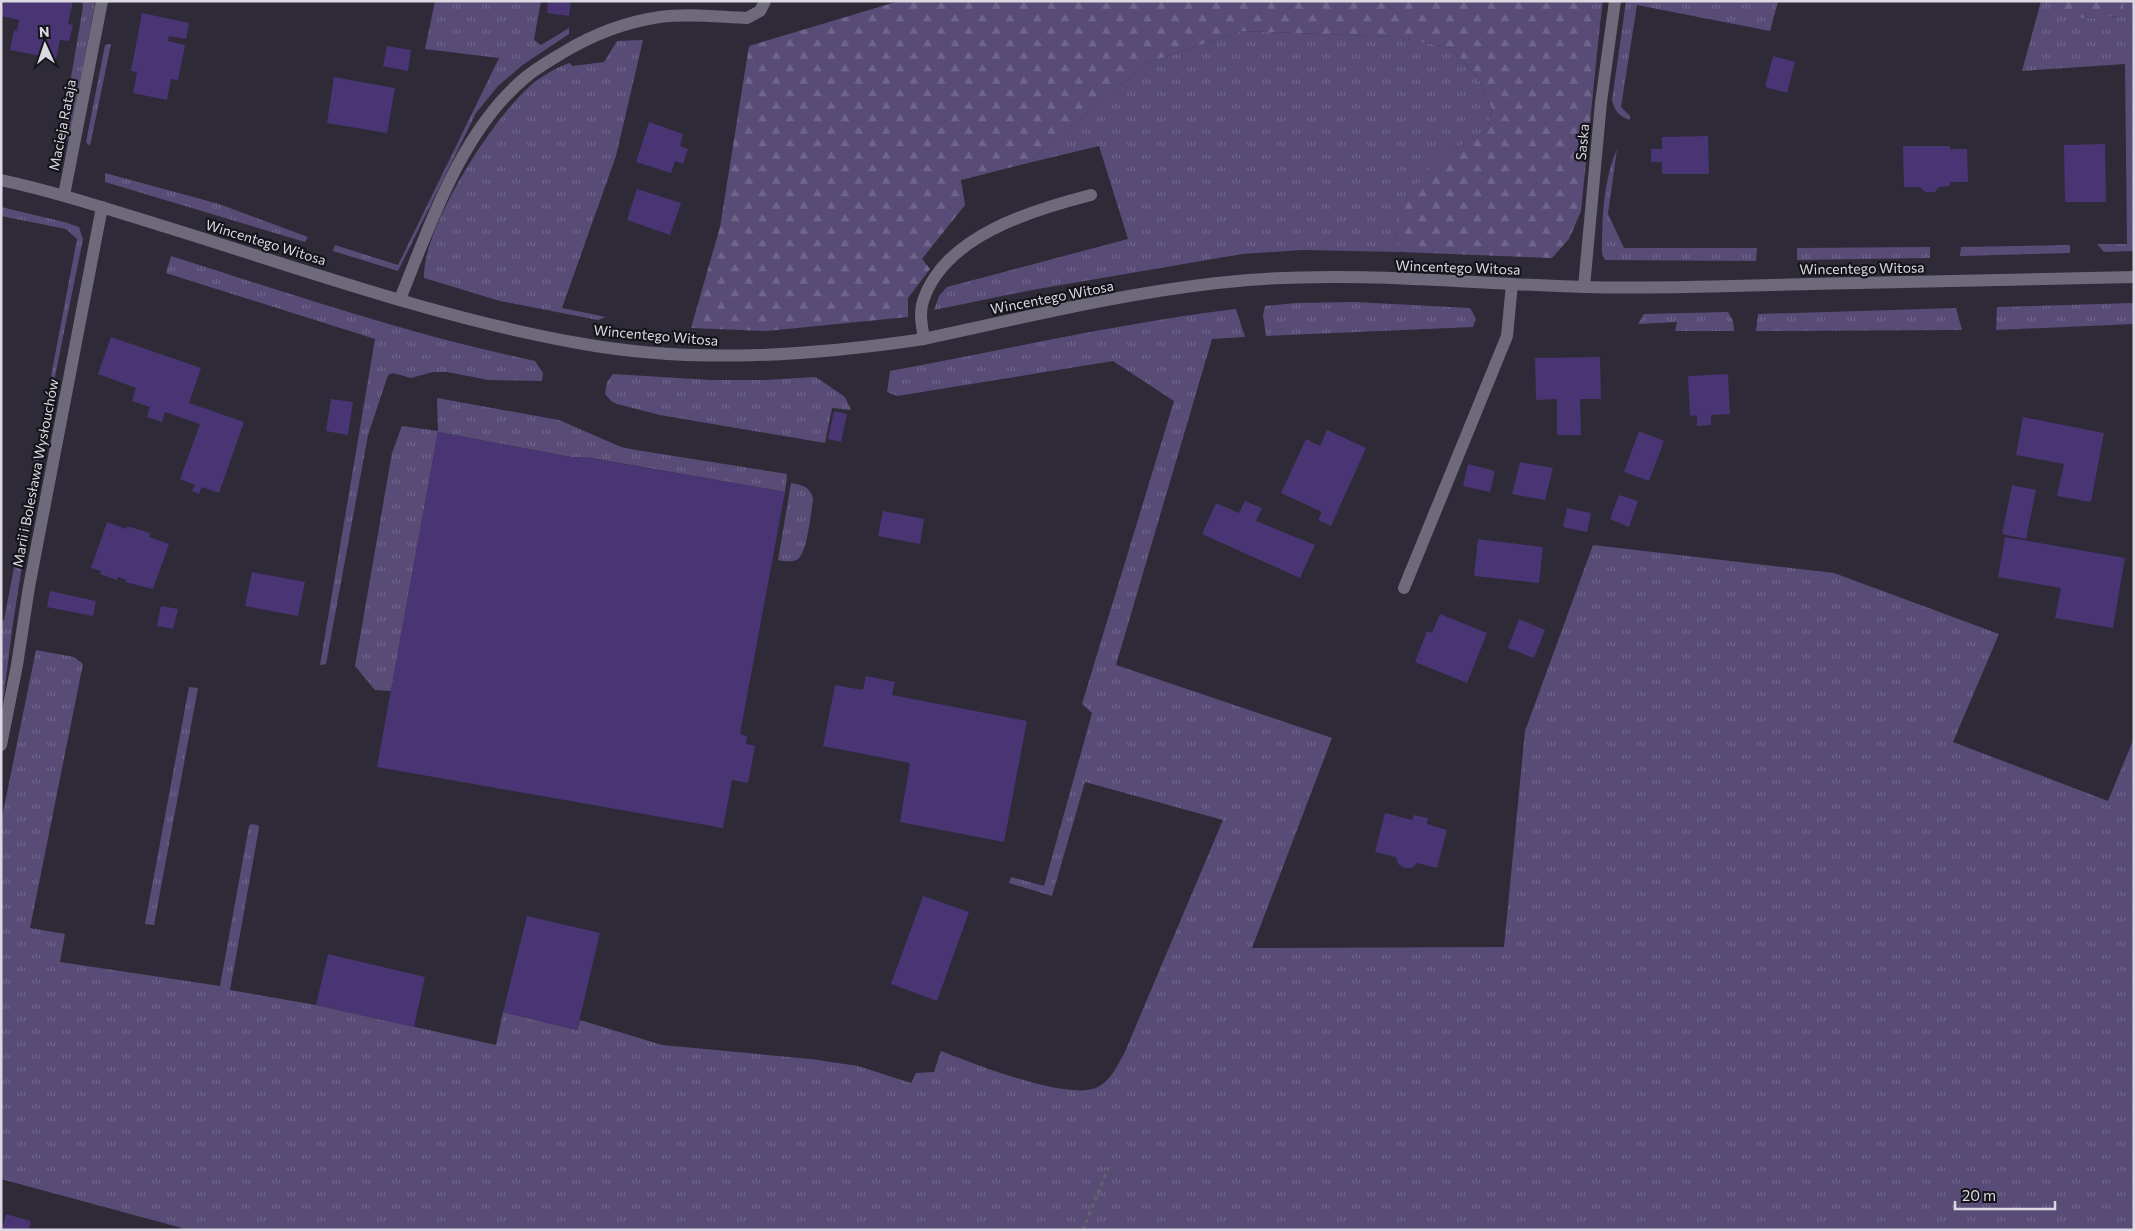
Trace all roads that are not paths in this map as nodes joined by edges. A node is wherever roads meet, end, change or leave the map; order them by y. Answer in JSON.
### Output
{"nodes":[{"id":1,"x":102,"y":1,"type":"edge"},
{"id":2,"x":765,"y":1,"type":"edge"},
{"id":3,"x":1615,"y":1,"type":"edge"},
{"id":4,"x":1,"y":180,"type":"edge"},
{"id":5,"x":64,"y":195,"type":"junction"},
{"id":6,"x":1091,"y":195,"type":"dead end"},
{"id":7,"x":102,"y":207,"type":"junction"},
{"id":8,"x":2134,"y":278,"type":"edge"},
{"id":9,"x":1512,"y":284,"type":"junction"},
{"id":10,"x":1584,"y":287,"type":"junction"},
{"id":11,"x":400,"y":299,"type":"junction"},
{"id":12,"x":924,"y":339,"type":"junction"},
{"id":13,"x":1404,"y":588,"type":"dead end"},
{"id":14,"x":1,"y":744,"type":"edge"}],
"edges":[{"from":1,"to":5,"type":"street","name":"Macieja Rataja"},
{"from":2,"to":11,"type":"street"},
{"from":3,"to":10,"type":"street","name":"Saska"},
{"from":4,"to":5,"type":"street","name":"Wincentego Witosa"},
{"from":5,"to":7,"type":"street","name":"Wincentego Witosa"},
{"from":6,"to":12,"type":"street"},
{"from":7,"to":11,"type":"street","name":"Wincentego Witosa"},
{"from":7,"to":14,"type":"street","name":"Marii i Bolesława Wysłouchów"},
{"from":8,"to":10,"type":"street","name":"Wincentego Witosa"},
{"from":9,"to":10,"type":"street","name":"Wincentego Witosa"},
{"from":9,"to":12,"type":"street","name":"Wincentego Witosa"},
{"from":9,"to":13,"type":"street"},
{"from":11,"to":12,"type":"street","name":"Wincentego Witosa"}]}
